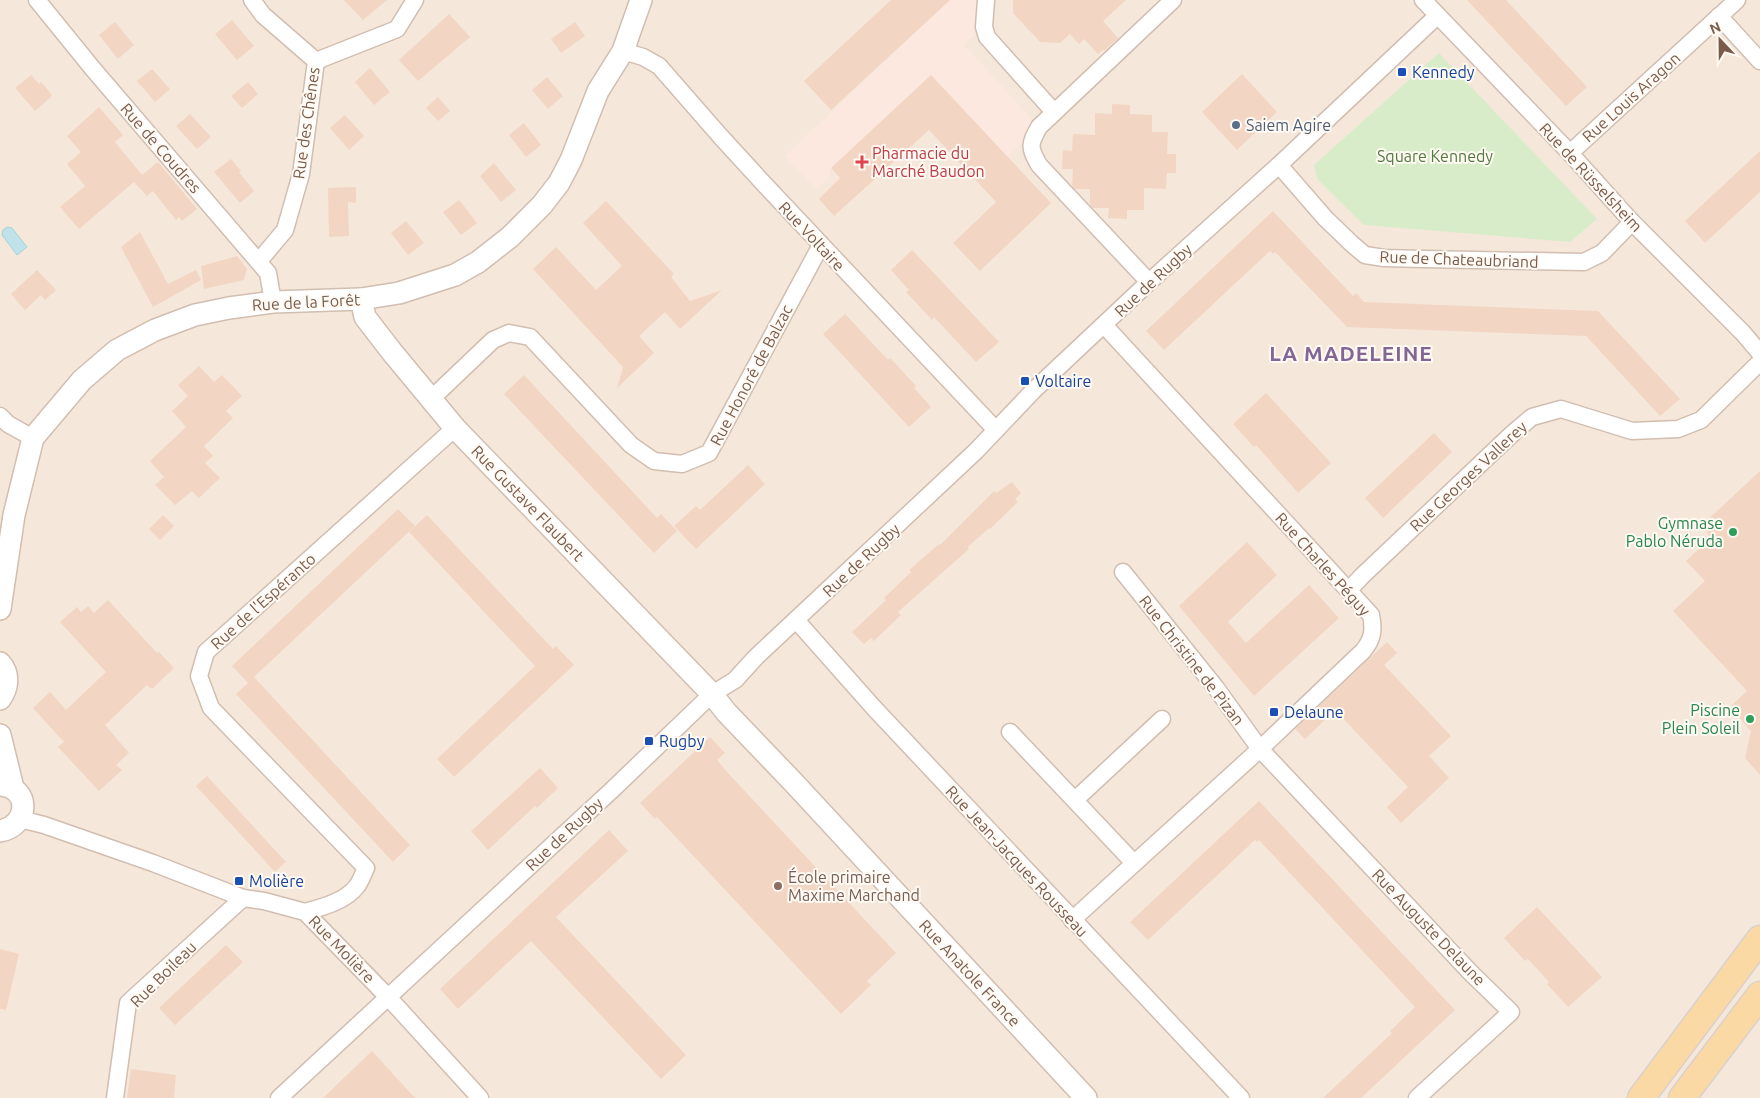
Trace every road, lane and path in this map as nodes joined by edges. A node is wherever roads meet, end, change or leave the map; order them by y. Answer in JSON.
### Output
{"nodes":[{"id":1,"x":37,"y":0,"type":"edge"},
{"id":2,"x":252,"y":0,"type":"edge"},
{"id":3,"x":415,"y":0,"type":"edge"},
{"id":4,"x":641,"y":0,"type":"edge"},
{"id":5,"x":986,"y":0,"type":"edge"},
{"id":6,"x":1172,"y":0,"type":"edge"},
{"id":7,"x":1423,"y":0,"type":"edge"},
{"id":8,"x":1737,"y":0,"type":"edge"},
{"id":9,"x":1437,"y":16,"type":"junction"},
{"id":10,"x":1719,"y":16,"type":"junction"},
{"id":11,"x":623,"y":51,"type":"junction"},
{"id":12,"x":316,"y":61,"type":"junction"},
{"id":13,"x":1760,"y":61,"type":"edge"},
{"id":14,"x":1054,"y":112,"type":"junction"},
{"id":15,"x":1570,"y":152,"type":"junction"},
{"id":16,"x":1279,"y":165,"type":"junction"},
{"id":17,"x":1632,"y":222,"type":"junction"},
{"id":18,"x":820,"y":245,"type":"junction"},
{"id":19,"x":258,"y":261,"type":"junction"},
{"id":20,"x":1149,"y":282,"type":"junction"},
{"id":21,"x":361,"y":299,"type":"junction"},
{"id":22,"x":274,"y":302,"type":"junction"},
{"id":23,"x":1104,"y":325,"type":"junction"},
{"id":24,"x":1760,"y":353,"type":"edge"},
{"id":25,"x":1760,"y":362,"type":"edge"},
{"id":26,"x":430,"y":400,"type":"junction"},
{"id":27,"x":0,"y":416,"type":"edge"},
{"id":28,"x":455,"y":428,"type":"junction"},
{"id":29,"x":996,"y":430,"type":"junction"},
{"id":30,"x":33,"y":438,"type":"junction"},
{"id":31,"x":1123,"y":572,"type":"dead end"},
{"id":32,"x":1349,"y":590,"type":"junction"},
{"id":33,"x":0,"y":609,"type":"edge"},
{"id":34,"x":796,"y":620,"type":"junction"},
{"id":35,"x":0,"y":663,"type":"edge"},
{"id":36,"x":712,"y":694,"type":"junction"},
{"id":37,"x":0,"y":699,"type":"edge"},
{"id":38,"x":1162,"y":719,"type":"dead end"},
{"id":39,"x":1010,"y":732,"type":"dead end"},
{"id":40,"x":0,"y":735,"type":"edge"},
{"id":41,"x":1260,"y":749,"type":"junction"},
{"id":42,"x":6,"y":786,"type":"edge"},
{"id":43,"x":1075,"y":800,"type":"junction"},
{"id":44,"x":20,"y":819,"type":"junction"},
{"id":45,"x":0,"y":831,"type":"edge"},
{"id":46,"x":1134,"y":863,"type":"junction"},
{"id":47,"x":242,"y":898,"type":"junction"},
{"id":48,"x":305,"y":912,"type":"junction"},
{"id":49,"x":1072,"y":920,"type":"junction"},
{"id":50,"x":1760,"y":939,"type":"edge"},
{"id":51,"x":1760,"y":995,"type":"edge"},
{"id":52,"x":388,"y":997,"type":"junction"},
{"id":53,"x":115,"y":1098,"type":"edge"},
{"id":54,"x":279,"y":1098,"type":"edge"},
{"id":55,"x":480,"y":1098,"type":"edge"},
{"id":56,"x":1086,"y":1098,"type":"edge"},
{"id":57,"x":1241,"y":1098,"type":"edge"},
{"id":58,"x":1417,"y":1098,"type":"edge"},
{"id":59,"x":1640,"y":1098,"type":"edge"},
{"id":60,"x":1682,"y":1098,"type":"edge"}],
"edges":[{"from":1,"to":19,"type":"street","name":"Rue de Coudres"},
{"from":2,"to":12,"type":"street","name":"Rue des Chênes"},
{"from":3,"to":12,"type":"street"},
{"from":4,"to":11,"type":"street","name":"Rue de la Forêt"},
{"from":5,"to":14,"type":"street"},
{"from":6,"to":14,"type":"street"},
{"from":7,"to":9,"type":"street","name":"Rue de Rüsselsheim"},
{"from":8,"to":10,"type":"street","name":"Rue Louis Aragon"},
{"from":9,"to":15,"type":"street","name":"Rue de Rüsselsheim"},
{"from":9,"to":16,"type":"street","name":"Rue de Rugby"},
{"from":10,"to":13,"type":"street"},
{"from":10,"to":15,"type":"street","name":"Rue Louis Aragon"},
{"from":11,"to":18,"type":"street","name":"Rue Voltaire"},
{"from":11,"to":21,"type":"street","name":"Rue de la Forêt"},
{"from":12,"to":19,"type":"street","name":"Rue des Chênes"},
{"from":14,"to":20,"type":"street"},
{"from":15,"to":17,"type":"street","name":"Rue de Rüsselsheim"},
{"from":16,"to":17,"type":"street","name":"Rue de Chateaubriand"},
{"from":16,"to":20,"type":"street","name":"Rue de Rugby"},
{"from":17,"to":24,"type":"street","name":"Rue de Rüsselsheim"},
{"from":18,"to":26,"type":"street","name":"Rue Honoré de Balzac"},
{"from":18,"to":29,"type":"street","name":"Rue Voltaire"},
{"from":19,"to":22,"type":"street","name":"Rue de Coudres"},
{"from":20,"to":23,"type":"street","name":"Rue de Rugby"},
{"from":21,"to":22,"type":"street","name":"Rue de la Forêt"},
{"from":21,"to":26,"type":"street","name":"Rue Gustave Flaubert"},
{"from":22,"to":30,"type":"street","name":"Rue de la Forêt"},
{"from":23,"to":29,"type":"street","name":"Rue de Rugby"},
{"from":23,"to":32,"type":"street","name":"Rue Charles Péguy"},
{"from":25,"to":32,"type":"street","name":"Rue Georges Vallerey"},
{"from":26,"to":28,"type":"street","name":"Rue Gustave Flaubert"},
{"from":27,"to":30,"type":"street"},
{"from":28,"to":36,"type":"street","name":"Rue Gustave Flaubert"},
{"from":28,"to":48,"type":"street","name":"Rue de l'Espéranto"},
{"from":29,"to":34,"type":"street","name":"Rue de Rugby"},
{"from":30,"to":33,"type":"street","name":"Rue de la Forêt"},
{"from":31,"to":41,"type":"street","name":"Rue Christine de Pizan"},
{"from":32,"to":41,"type":"street","name":"Rue Charles Péguy"},
{"from":34,"to":36,"type":"street","name":"Rue de Rugby"},
{"from":34,"to":49,"type":"street","name":"Rue Jean-Jacques Rousseau"},
{"from":35,"to":37,"type":"street"},
{"from":36,"to":52,"type":"street","name":"Rue de Rugby"},
{"from":36,"to":56,"type":"street","name":"Rue Anatole France"},
{"from":38,"to":43,"type":"street"},
{"from":39,"to":43,"type":"street"},
{"from":40,"to":42,"type":"street"},
{"from":41,"to":46,"type":"street","name":"Rue Charles Péguy"},
{"from":41,"to":58,"type":"street","name":"Rue Auguste Delaune"},
{"from":42,"to":44,"type":"street"},
{"from":43,"to":46,"type":"street"},
{"from":44,"to":45,"type":"street"},
{"from":44,"to":47,"type":"street","name":"Rue Molière"},
{"from":46,"to":49,"type":"street","name":"Rue Charles Péguy"},
{"from":47,"to":48,"type":"street","name":"Rue Molière"},
{"from":47,"to":53,"type":"street","name":"Rue Boileau"},
{"from":48,"to":52,"type":"street","name":"Rue Molière"},
{"from":49,"to":57,"type":"street","name":"Rue Jean-Jacques Rousseau"},
{"from":50,"to":59,"type":"main road"},
{"from":51,"to":60,"type":"main road"},
{"from":52,"to":54,"type":"street","name":"Rue de Rugby"},
{"from":52,"to":55,"type":"street","name":"Rue Molière"}]}
